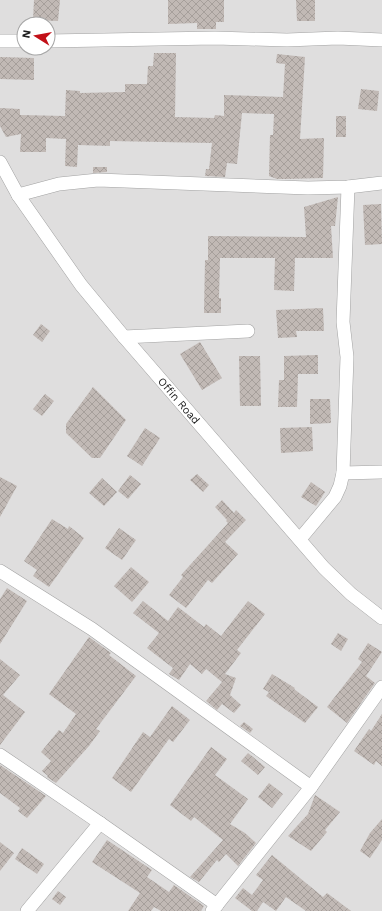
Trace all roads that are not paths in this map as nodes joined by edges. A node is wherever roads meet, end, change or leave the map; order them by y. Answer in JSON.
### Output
{"nodes":[{"id":1,"x":382,"y":40,"type":"edge"},
{"id":2,"x":0,"y":41,"type":"edge"},
{"id":3,"x":16,"y":41,"type":"edge"},
{"id":4,"x":56,"y":41,"type":"edge"},
{"id":5,"x":0,"y":162,"type":"edge"},
{"id":6,"x":382,"y":183,"type":"edge"},
{"id":7,"x":348,"y":187,"type":"junction"},
{"id":8,"x":18,"y":195,"type":"junction"},
{"id":9,"x":248,"y":331,"type":"dead end"},
{"id":10,"x":124,"y":337,"type":"junction"},
{"id":11,"x":382,"y":472,"type":"edge"},
{"id":12,"x":343,"y":473,"type":"junction"},
{"id":13,"x":300,"y":539,"type":"junction"},
{"id":14,"x":0,"y":571,"type":"edge"},
{"id":15,"x":382,"y":618,"type":"edge"},
{"id":16,"x":382,"y":688,"type":"edge"},
{"id":17,"x":0,"y":755,"type":"edge"},
{"id":18,"x":310,"y":787,"type":"junction"},
{"id":19,"x":100,"y":823,"type":"junction"},
{"id":20,"x":214,"y":908,"type":"edge"},
{"id":21,"x":27,"y":911,"type":"edge"}],
"edges":[{"from":1,"to":4,"type":"street"},
{"from":2,"to":3,"type":"street"},
{"from":5,"to":8,"type":"street","name":"Offin Road"},
{"from":6,"to":7,"type":"street"},
{"from":7,"to":8,"type":"street"},
{"from":7,"to":12,"type":"street"},
{"from":8,"to":10,"type":"street","name":"Offin Road"},
{"from":9,"to":10,"type":"street"},
{"from":10,"to":13,"type":"street","name":"Offin Road"},
{"from":11,"to":12,"type":"street"},
{"from":12,"to":13,"type":"street"},
{"from":13,"to":15,"type":"street","name":"Offin Road"},
{"from":14,"to":18,"type":"street"},
{"from":16,"to":18,"type":"street"},
{"from":17,"to":19,"type":"street"},
{"from":18,"to":20,"type":"street"},
{"from":19,"to":20,"type":"street"},
{"from":19,"to":21,"type":"street"}]}
